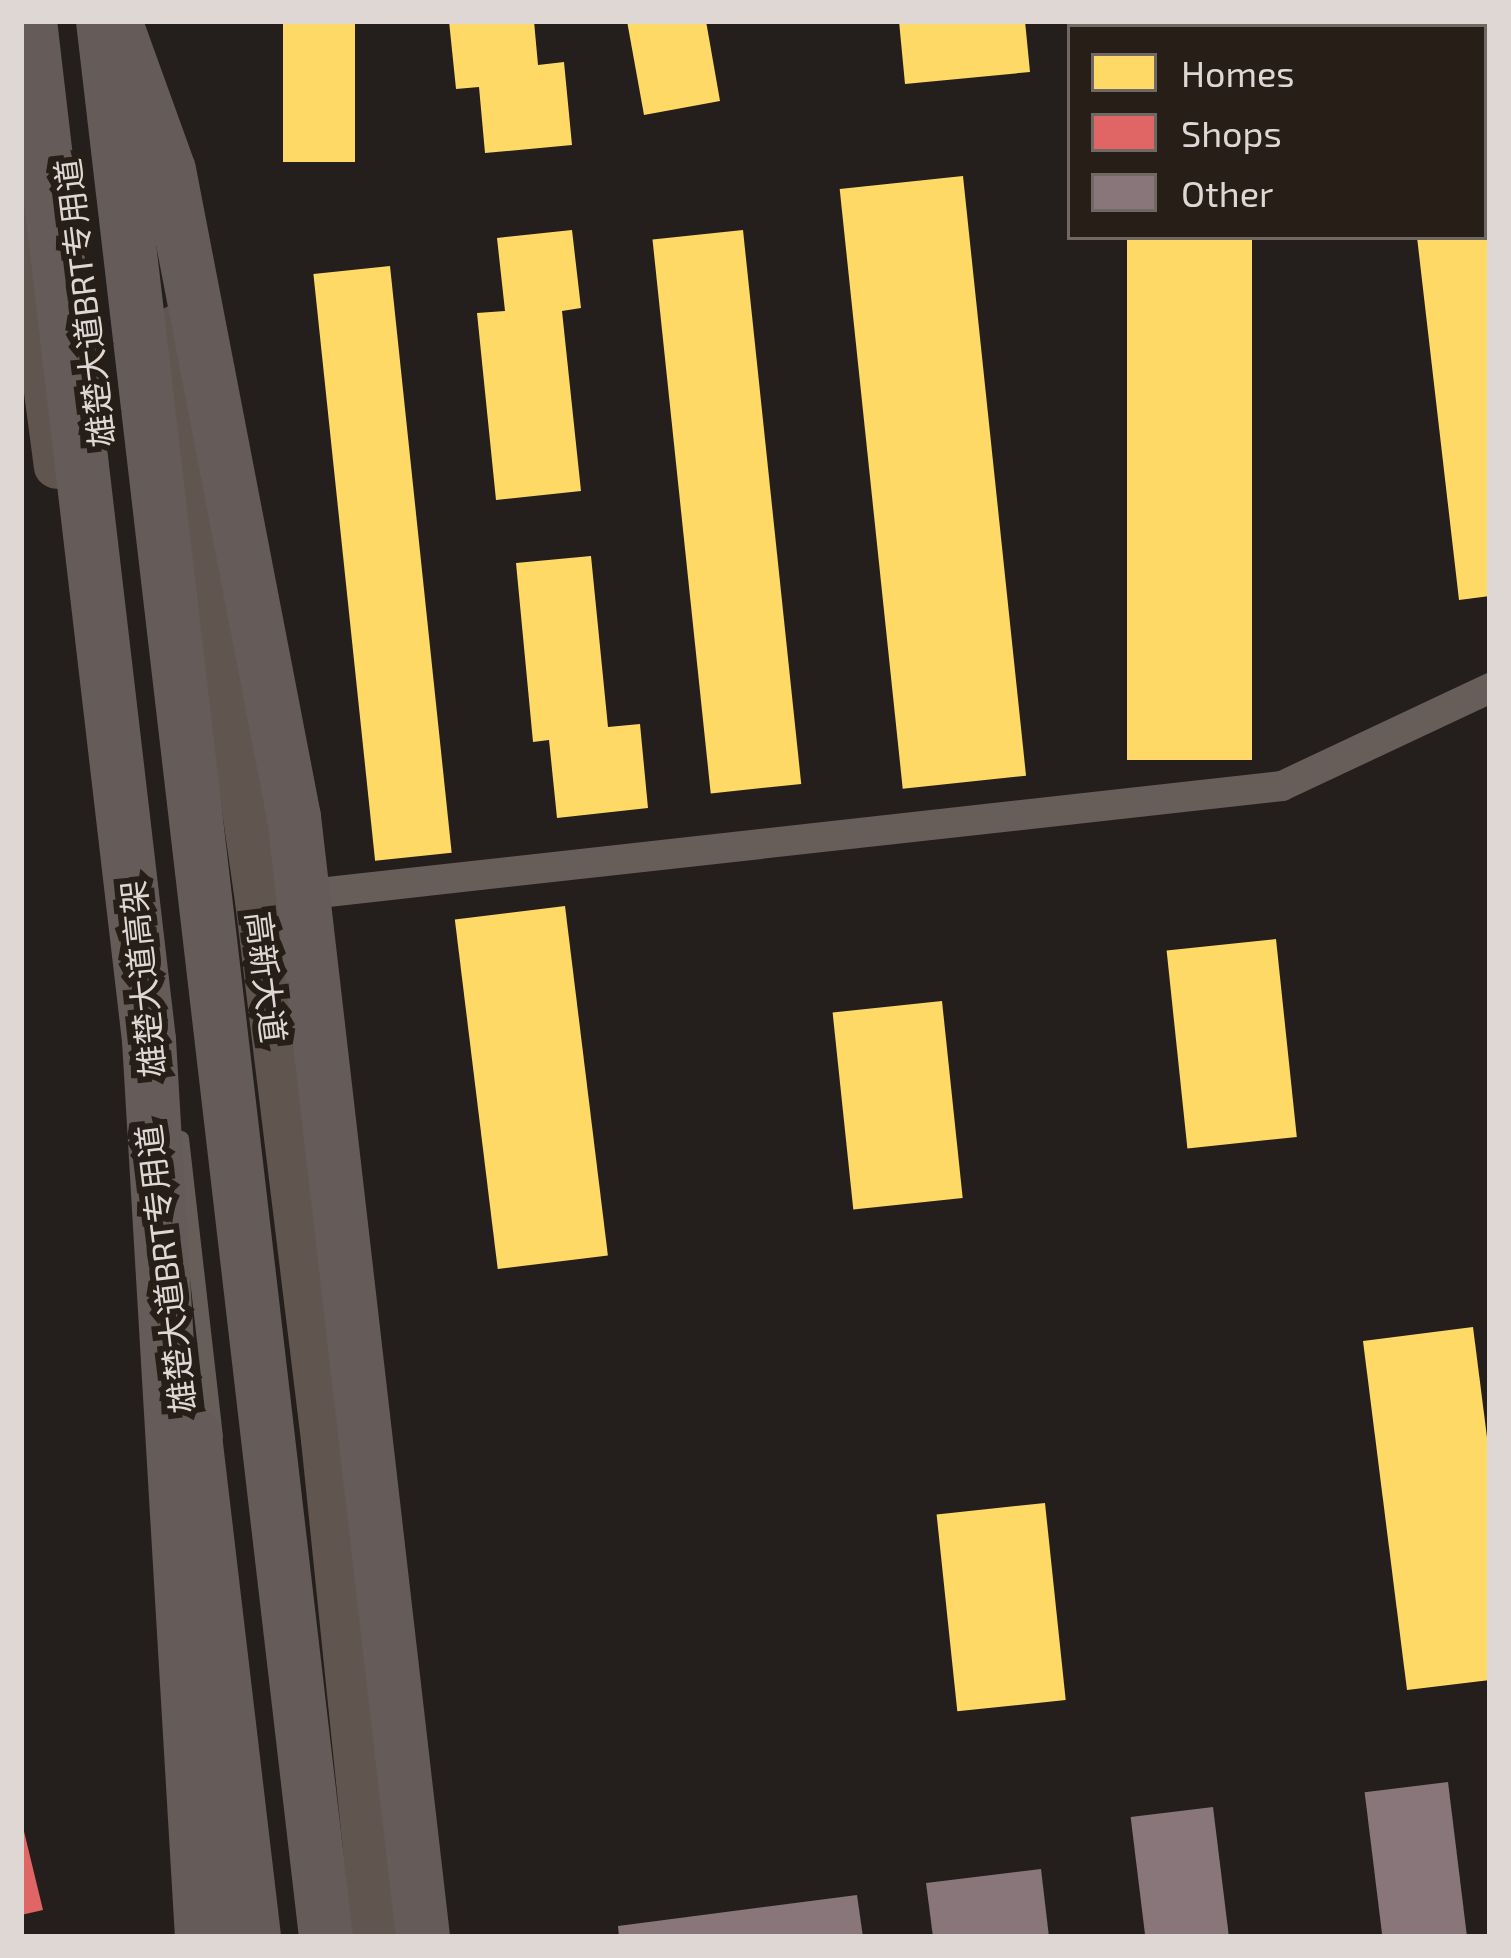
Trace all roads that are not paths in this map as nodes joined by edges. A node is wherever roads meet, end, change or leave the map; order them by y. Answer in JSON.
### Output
{"nodes":[{"id":1,"x":29,"y":21,"type":"edge"},
{"id":2,"x":103,"y":21,"type":"edge"},
{"id":3,"x":115,"y":21,"type":"edge"},
{"id":4,"x":131,"y":21,"type":"edge"},
{"id":5,"x":21,"y":201,"type":"edge"},
{"id":6,"x":1490,"y":688,"type":"edge"},
{"id":7,"x":256,"y":901,"type":"junction"},
{"id":8,"x":149,"y":1040,"type":"junction"},
{"id":9,"x":212,"y":1120,"type":"dead end"},
{"id":10,"x":179,"y":1124,"type":"dead end"},
{"id":11,"x":218,"y":1455,"type":"dead end"},
{"id":12,"x":258,"y":1520,"type":"dead end"},
{"id":13,"x":298,"y":1685,"type":"junction"},
{"id":14,"x":202,"y":1937,"type":"edge"},
{"id":15,"x":236,"y":1937,"type":"edge"},
{"id":16,"x":254,"y":1937,"type":"edge"},
{"id":17,"x":326,"y":1937,"type":"edge"},
{"id":18,"x":337,"y":1937,"type":"edge"},
{"id":19,"x":374,"y":1937,"type":"edge"},
{"id":20,"x":423,"y":1937,"type":"edge"}],
"edges":[{"from":1,"to":8,"type":"highway","name":"雄楚大道高架","bridge":true},
{"from":2,"to":13,"type":"highway","name":"雄楚大道高架"},
{"from":3,"to":20,"type":"highway","bridge":true},
{"from":4,"to":7,"type":"main road","name":"高新大道"},
{"from":5,"to":15,"type":"main road"},
{"from":6,"to":7,"type":"street"},
{"from":7,"to":19,"type":"main road","name":"高新大道"},
{"from":8,"to":14,"type":"highway","bridge":true},
{"from":8,"to":16,"type":"highway","name":"雄楚大道高架","bridge":true},
{"from":9,"to":12,"type":"lane","name":"雄楚大道BRT专用道"},
{"from":10,"to":11,"type":"lane","name":"雄楚大道BRT专用道"},
{"from":13,"to":17,"type":"highway","name":"雄楚大道高架"},
{"from":13,"to":18,"type":"highway"}]}
